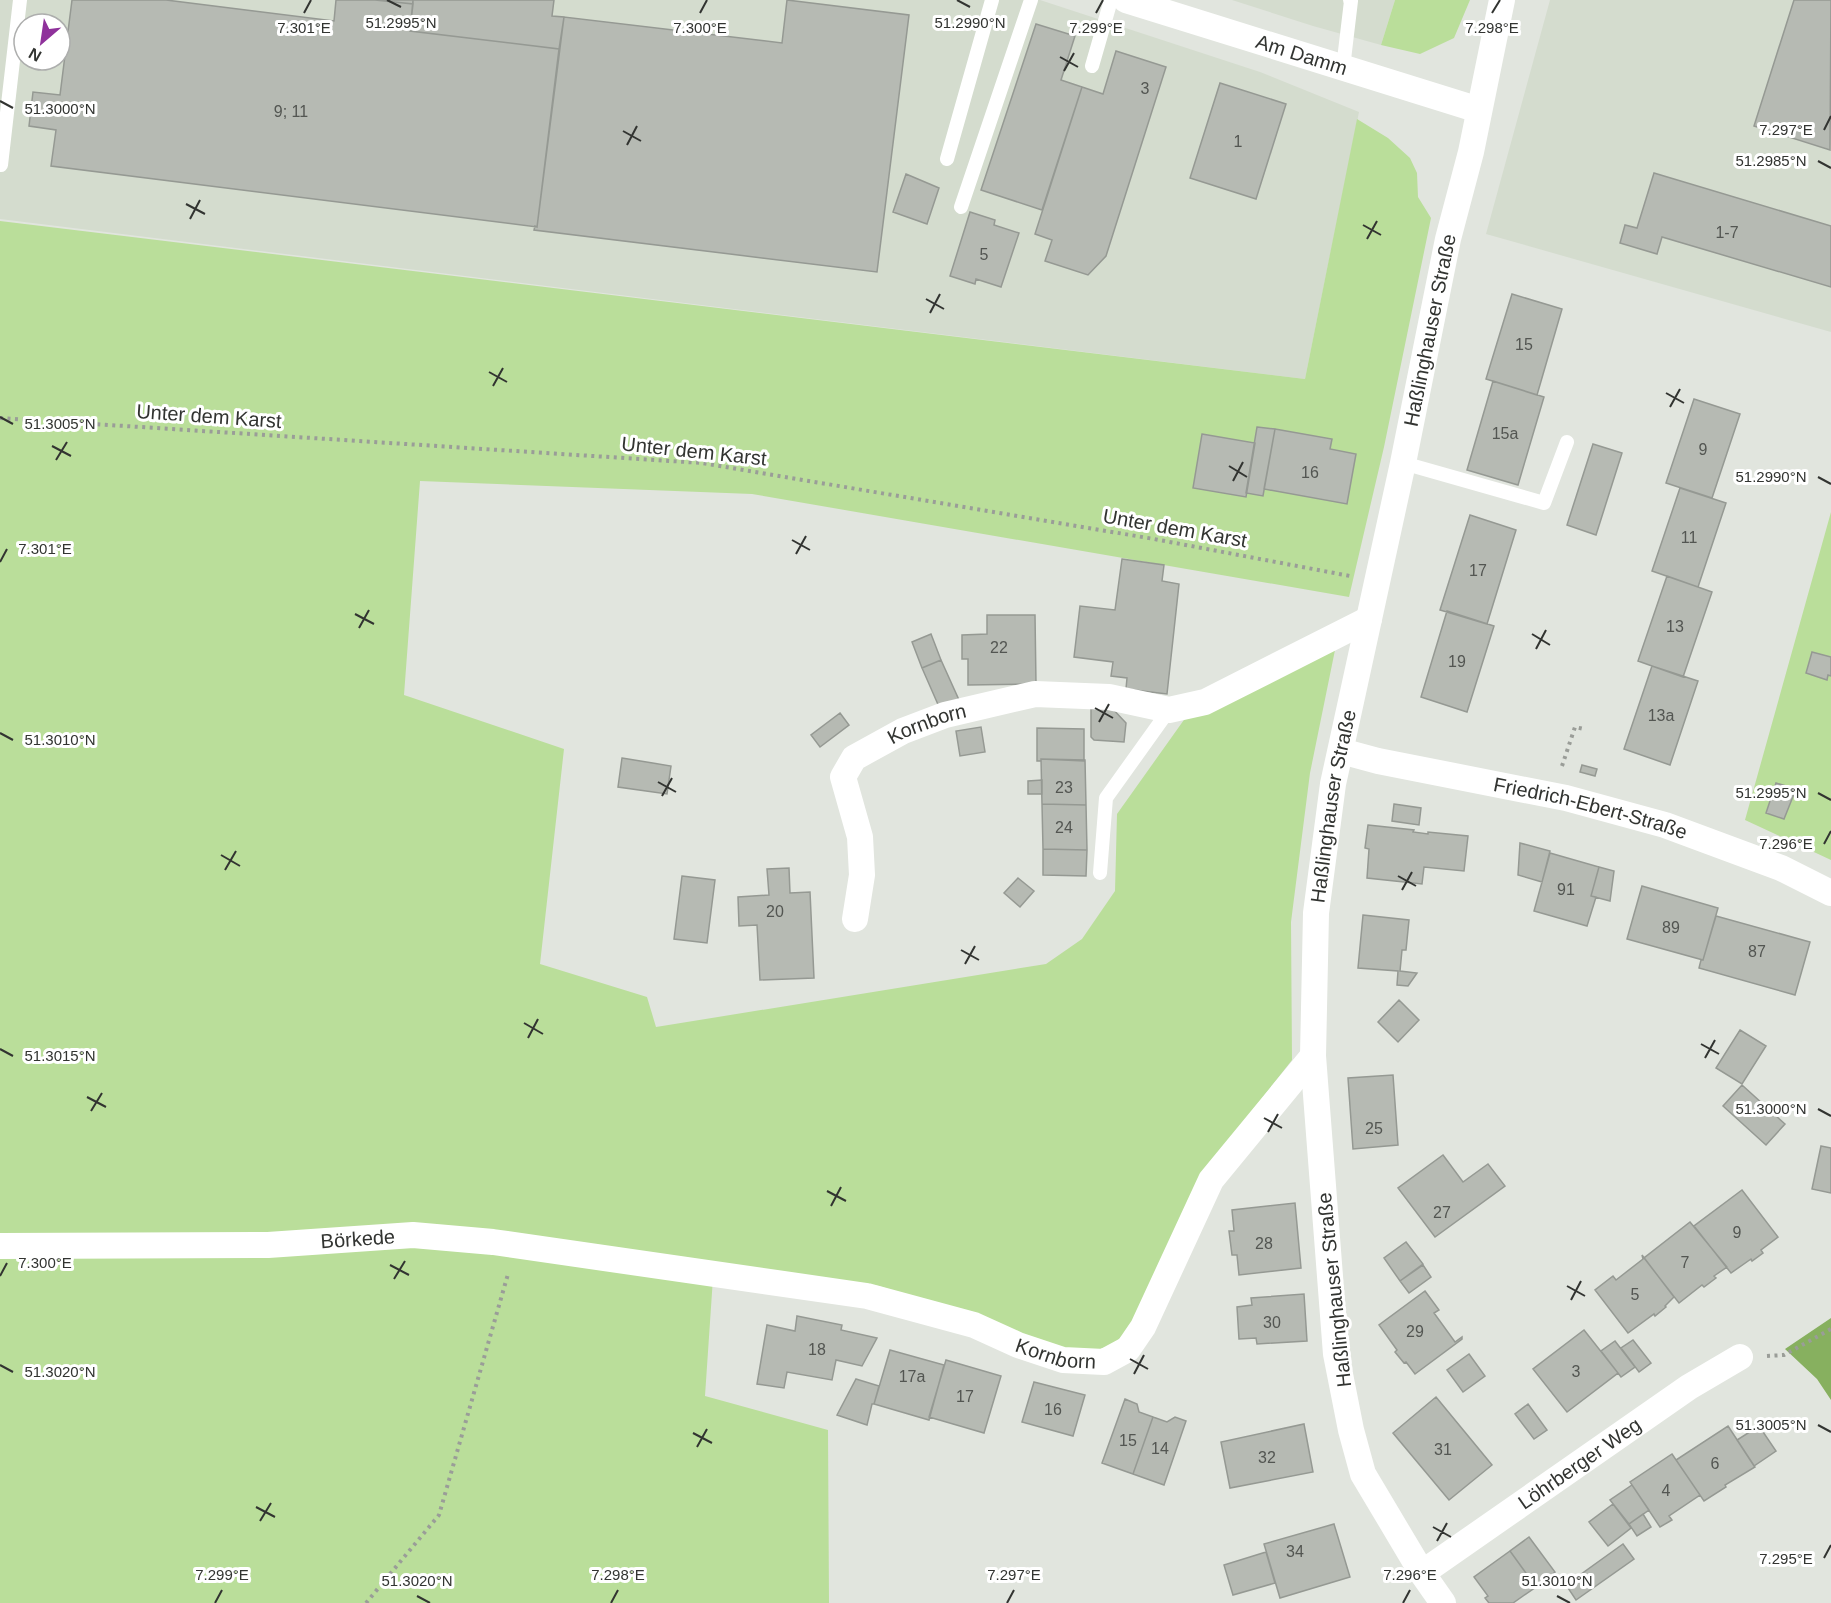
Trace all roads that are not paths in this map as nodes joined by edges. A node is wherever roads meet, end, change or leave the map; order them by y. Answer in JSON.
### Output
{"nodes":[{"id":1,"x":20,"y":0,"type":"edge"},
{"id":2,"x":992,"y":0,"type":"edge"},
{"id":3,"x":1030,"y":0,"type":"edge"},
{"id":4,"x":1111,"y":0,"type":"edge"},
{"id":5,"x":1126,"y":0,"type":"edge"},
{"id":6,"x":1350,"y":0,"type":"edge"},
{"id":7,"x":1502,"y":0,"type":"edge"},
{"id":8,"x":1092,"y":66,"type":"dead end"},
{"id":9,"x":1343,"y":68,"type":"junction"},
{"id":10,"x":1479,"y":110,"type":"junction"},
{"id":11,"x":947,"y":159,"type":"dead end"},
{"id":12,"x":1,"y":165,"type":"edge"},
{"id":13,"x":961,"y":207,"type":"dead end"},
{"id":14,"x":1567,"y":442,"type":"dead end"},
{"id":15,"x":1403,"y":463,"type":"junction"},
{"id":16,"x":1369,"y":619,"type":"junction"},
{"id":17,"x":1169,"y":710,"type":"junction"},
{"id":18,"x":1341,"y":751,"type":"junction"},
{"id":19,"x":1100,"y":873,"type":"dead end"},
{"id":20,"x":1831,"y":893,"type":"edge"},
{"id":21,"x":855,"y":919,"type":"dead end"},
{"id":22,"x":1312,"y":1056,"type":"junction"},
{"id":23,"x":0,"y":1246,"type":"edge"},
{"id":24,"x":714,"y":1274,"type":"joint"},
{"id":25,"x":1740,"y":1357,"type":"road end"},
{"id":26,"x":1422,"y":1573,"type":"junction"},
{"id":27,"x":1443,"y":1603,"type":"edge"}],
"edges":[{"from":1,"to":12,"type":"lane"},
{"from":2,"to":11,"type":"lane"},
{"from":3,"to":13,"type":"lane"},
{"from":4,"to":8,"type":"lane"},
{"from":5,"to":9,"type":"street","name":"Am Damm"},
{"from":6,"to":9,"type":"lane"},
{"from":7,"to":10,"type":"street","name":"Haßlinghauser Straße"},
{"from":9,"to":10,"type":"street","name":"Am Damm"},
{"from":10,"to":15,"type":"street","name":"Haßlinghauser Straße"},
{"from":14,"to":15,"type":"lane"},
{"from":15,"to":16,"type":"street","name":"Haßlinghauser Straße"},
{"from":16,"to":17,"type":"street","name":"Kornborn"},
{"from":16,"to":18,"type":"street","name":"Haßlinghauser Straße"},
{"from":17,"to":19,"type":"lane"},
{"from":17,"to":21,"type":"street","name":"Kornborn"},
{"from":18,"to":20,"type":"street","name":"Friedrich-Ebert-Straße"},
{"from":18,"to":22,"type":"street","name":"Haßlinghauser Straße"},
{"from":22,"to":24,"type":"street","name":"Kornborn"},
{"from":22,"to":26,"type":"street","name":"Haßlinghauser Straße"},
{"from":23,"to":24,"type":"street","name":"Börkede"},
{"from":25,"to":26,"type":"street","name":"Löhrberger Weg"},
{"from":26,"to":27,"type":"street","name":"Haßlinghauser Straße"}]}
